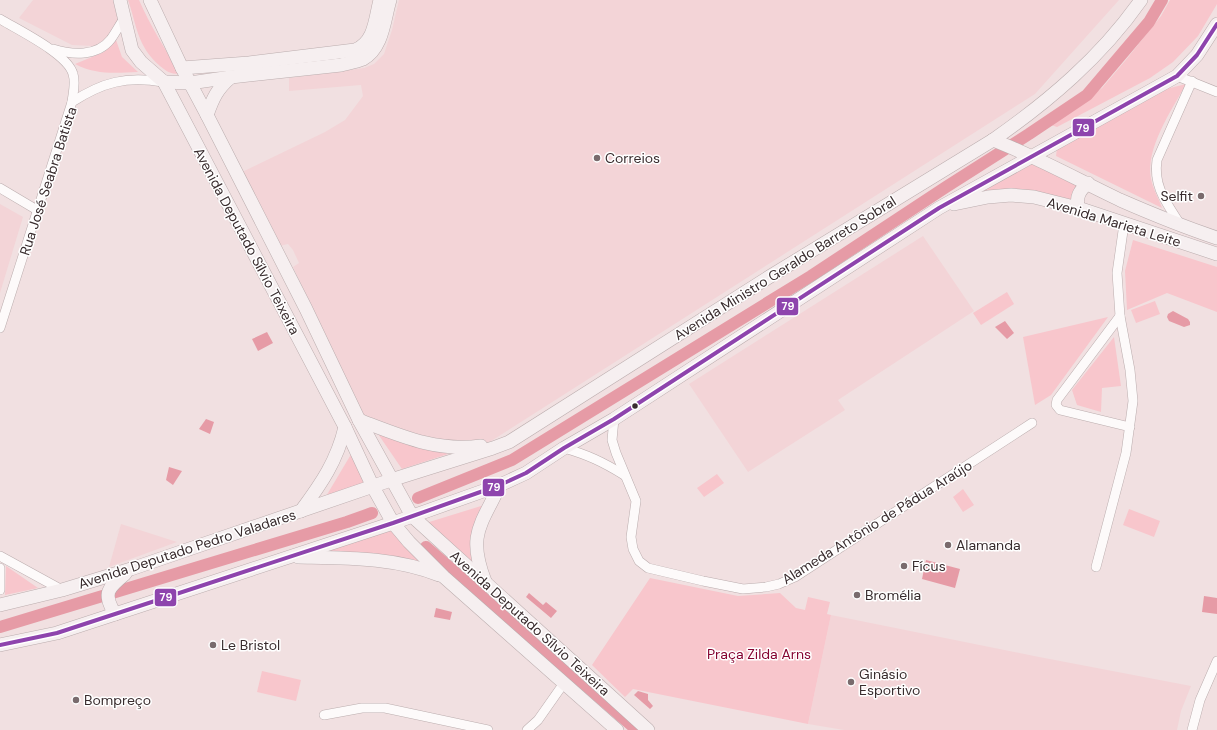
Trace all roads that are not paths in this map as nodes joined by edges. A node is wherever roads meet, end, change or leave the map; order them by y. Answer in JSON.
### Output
{"nodes":[{"id":1,"x":120,"y":0,"type":"edge"},
{"id":2,"x":150,"y":0,"type":"edge"},
{"id":3,"x":380,"y":0,"type":"edge"},
{"id":4,"x":390,"y":0,"type":"edge"},
{"id":5,"x":1141,"y":0,"type":"edge"},
{"id":6,"x":125,"y":17,"type":"junction"},
{"id":7,"x":0,"y":19,"type":"edge"},
{"id":8,"x":1217,"y":24,"type":"edge"},
{"id":9,"x":47,"y":47,"type":"junction"},
{"id":10,"x":182,"y":68,"type":"junction"},
{"id":11,"x":1177,"y":76,"type":"junction"},
{"id":12,"x":231,"y":77,"type":"junction"},
{"id":13,"x":1192,"y":81,"type":"junction"},
{"id":14,"x":164,"y":82,"type":"junction"},
{"id":15,"x":190,"y":83,"type":"junction"},
{"id":16,"x":1217,"y":92,"type":"edge"},
{"id":17,"x":72,"y":102,"type":"junction"},
{"id":18,"x":207,"y":115,"type":"junction"},
{"id":19,"x":996,"y":141,"type":"junction"},
{"id":20,"x":1027,"y":155,"type":"junction"},
{"id":21,"x":1088,"y":183,"type":"junction"},
{"id":22,"x":0,"y":188,"type":"edge"},
{"id":23,"x":939,"y":208,"type":"junction"},
{"id":24,"x":1078,"y":208,"type":"junction"},
{"id":25,"x":37,"y":210,"type":"junction"},
{"id":26,"x":1124,"y":224,"type":"junction"},
{"id":27,"x":1181,"y":226,"type":"junction"},
{"id":28,"x":1217,"y":238,"type":"edge"},
{"id":29,"x":1217,"y":254,"type":"edge"},
{"id":30,"x":1120,"y":316,"type":"junction"},
{"id":31,"x":0,"y":328,"type":"edge"},
{"id":32,"x":614,"y":419,"type":"junction"},
{"id":33,"x":359,"y":420,"type":"junction"},
{"id":34,"x":1032,"y":423,"type":"dead end"},
{"id":35,"x":345,"y":427,"type":"junction"},
{"id":36,"x":1130,"y":427,"type":"junction"},
{"id":37,"x":509,"y":442,"type":"junction"},
{"id":38,"x":564,"y":448,"type":"junction"},
{"id":39,"x":624,"y":475,"type":"junction"},
{"id":40,"x":391,"y":480,"type":"junction"},
{"id":41,"x":500,"y":485,"type":"junction"},
{"id":42,"x":372,"y":487,"type":"junction"},
{"id":43,"x":301,"y":511,"type":"junction"},
{"id":44,"x":412,"y":516,"type":"junction"},
{"id":45,"x":393,"y":523,"type":"junction"},
{"id":46,"x":0,"y":556,"type":"edge"},
{"id":47,"x":288,"y":557,"type":"junction"},
{"id":48,"x":1096,"y":567,"type":"dead end"},
{"id":49,"x":0,"y":568,"type":"edge"},
{"id":50,"x":131,"y":569,"type":"junction"},
{"id":51,"x":444,"y":577,"type":"junction"},
{"id":52,"x":486,"y":584,"type":"junction"},
{"id":53,"x":0,"y":590,"type":"edge"},
{"id":54,"x":62,"y":590,"type":"junction"},
{"id":55,"x":0,"y":605,"type":"edge"},
{"id":56,"x":112,"y":610,"type":"junction"},
{"id":57,"x":0,"y":645,"type":"edge"},
{"id":58,"x":1217,"y":660,"type":"edge"},
{"id":59,"x":564,"y":683,"type":"junction"},
{"id":60,"x":324,"y":715,"type":"dead end"},
{"id":61,"x":488,"y":730,"type":"edge"},
{"id":62,"x":527,"y":730,"type":"edge"},
{"id":63,"x":616,"y":730,"type":"edge"},
{"id":64,"x":648,"y":730,"type":"edge"},
{"id":65,"x":1192,"y":730,"type":"edge"}],
"edges":[{"from":1,"to":6,"type":"main road","name":"Avenida Deputado Sílvio Teixeira"},
{"from":2,"to":10,"type":"main road"},
{"from":3,"to":10,"type":"main road"},
{"from":4,"to":12,"type":"main road"},
{"from":5,"to":19,"type":"main road","name":"Avenida Ministro Geraldo Barreto Sobral"},
{"from":6,"to":9,"type":"street"},
{"from":6,"to":14,"type":"main road","name":"Avenida Deputado Sílvio Teixeira"},
{"from":7,"to":9,"type":"street"},
{"from":8,"to":11,"type":"main road"},
{"from":9,"to":17,"type":"street"},
{"from":10,"to":15,"type":"main road","name":"Avenida Deputado Sílvio Teixeira"},
{"from":11,"to":13,"type":"street"},
{"from":11,"to":20,"type":"main road"},
{"from":12,"to":15,"type":"main road"},
{"from":12,"to":18,"type":"main road"},
{"from":13,"to":16,"type":"street"},
{"from":13,"to":27,"type":"street"},
{"from":14,"to":15,"type":"main road"},
{"from":14,"to":17,"type":"street","name":"Rua José Seabra Batista"},
{"from":14,"to":35,"type":"main road","name":"Avenida Deputado Sílvio Teixeira"},
{"from":15,"to":18,"type":"main road","name":"Avenida Deputado Sílvio Teixeira"},
{"from":17,"to":25,"type":"street","name":"Rua José Seabra Batista"},
{"from":18,"to":33,"type":"main road","name":"Avenida Deputado Sílvio Teixeira"},
{"from":19,"to":20,"type":"main road","name":"Avenida Marieta Leite"},
{"from":19,"to":37,"type":"main road","name":"Avenida Ministro Geraldo Barreto Sobral"},
{"from":20,"to":21,"type":"main road","name":"Avenida Marieta Leite"},
{"from":20,"to":23,"type":"main road"},
{"from":21,"to":24,"type":"main road"},
{"from":21,"to":27,"type":"main road","name":"Avenida Marieta Leite"},
{"from":22,"to":25,"type":"street"},
{"from":23,"to":24,"type":"main road","name":"Avenida Marieta Leite"},
{"from":23,"to":32,"type":"main road"},
{"from":24,"to":26,"type":"main road","name":"Avenida Marieta Leite"},
{"from":25,"to":31,"type":"street","name":"Rua José Seabra Batista"},
{"from":26,"to":29,"type":"main road","name":"Avenida Marieta Leite"},
{"from":26,"to":30,"type":"street"},
{"from":27,"to":28,"type":"main road","name":"Avenida Marieta Leite"},
{"from":30,"to":36,"type":"street"},
{"from":30,"to":36,"type":"street"},
{"from":32,"to":38,"type":"main road"},
{"from":32,"to":39,"type":"street","name":"Alameda Antônio de Pádua Araújo"},
{"from":33,"to":37,"type":"main road"},
{"from":33,"to":40,"type":"main road","name":"Avenida Deputado Sílvio Teixeira"},
{"from":34,"to":39,"type":"street","name":"Alameda Antônio de Pádua Araújo"},
{"from":35,"to":42,"type":"main road","name":"Avenida Deputado Sílvio Teixeira"},
{"from":35,"to":43,"type":"main road"},
{"from":36,"to":48,"type":"street"},
{"from":37,"to":40,"type":"main road","name":"Avenida Ministro Geraldo Barreto Sobral"},
{"from":38,"to":39,"type":"street"},
{"from":38,"to":41,"type":"main road"},
{"from":40,"to":42,"type":"main road","name":"Avenida Deputado Pedro Valadares"},
{"from":40,"to":44,"type":"main road","name":"Avenida Deputado Sílvio Teixeira"},
{"from":41,"to":44,"type":"main road"},
{"from":41,"to":52,"type":"main road"},
{"from":42,"to":43,"type":"main road","name":"Avenida Deputado Pedro Valadares"},
{"from":42,"to":45,"type":"main road","name":"Avenida Deputado Sílvio Teixeira"},
{"from":43,"to":50,"type":"main road","name":"Avenida Deputado Pedro Valadares"},
{"from":44,"to":45,"type":"main road"},
{"from":44,"to":52,"type":"main road","name":"Avenida Deputado Sílvio Teixeira"},
{"from":45,"to":47,"type":"main road"},
{"from":45,"to":51,"type":"main road","name":"Avenida Deputado Sílvio Teixeira"},
{"from":46,"to":54,"type":"street"},
{"from":47,"to":51,"type":"main road"},
{"from":47,"to":56,"type":"main road"},
{"from":49,"to":53,"type":"street"},
{"from":50,"to":54,"type":"main road","name":"Avenida Deputado Pedro Valadares"},
{"from":50,"to":56,"type":"main road"},
{"from":51,"to":59,"type":"main road","name":"Avenida Deputado Sílvio Teixeira"},
{"from":52,"to":64,"type":"main road","name":"Avenida Deputado Sílvio Teixeira"},
{"from":54,"to":55,"type":"main road","name":"Avenida Deputado Pedro Valadares"},
{"from":56,"to":57,"type":"main road"},
{"from":58,"to":65,"type":"street"},
{"from":59,"to":62,"type":"street"},
{"from":59,"to":63,"type":"main road","name":"Avenida Deputado Sílvio Teixeira"},
{"from":60,"to":61,"type":"street"}]}
